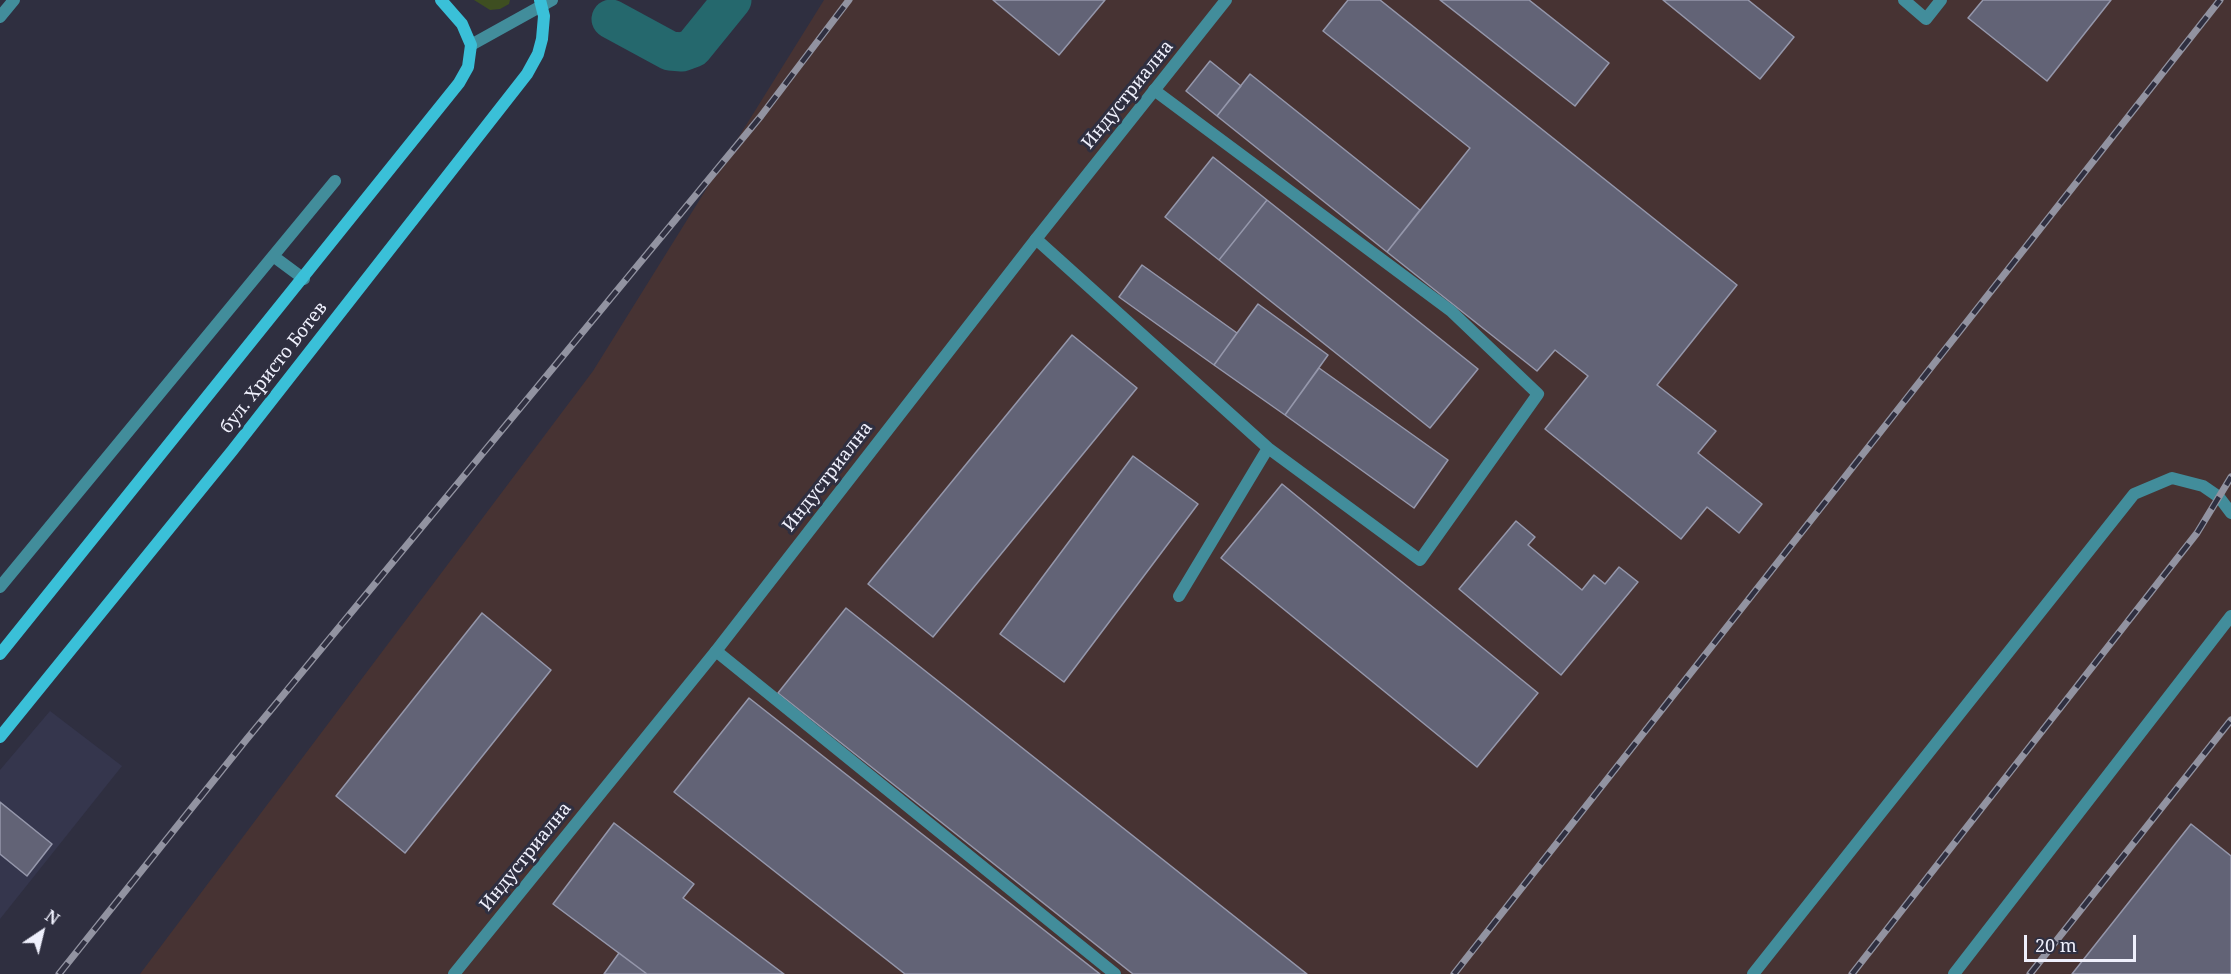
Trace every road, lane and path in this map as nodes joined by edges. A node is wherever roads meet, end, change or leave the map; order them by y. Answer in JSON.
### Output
{"nodes":[{"id":1,"x":14,"y":0,"type":"edge"},
{"id":2,"x":441,"y":0,"type":"edge"},
{"id":3,"x":1226,"y":0,"type":"edge"},
{"id":4,"x":1904,"y":0,"type":"edge"},
{"id":5,"x":1941,"y":0,"type":"edge"},
{"id":6,"x":545,"y":2,"type":"edge"},
{"id":7,"x":0,"y":17,"type":"edge"},
{"id":8,"x":471,"y":45,"type":"junction"},
{"id":9,"x":1154,"y":90,"type":"junction"},
{"id":10,"x":335,"y":181,"type":"dead end"},
{"id":11,"x":1036,"y":239,"type":"junction"},
{"id":12,"x":273,"y":256,"type":"junction"},
{"id":13,"x":304,"y":279,"type":"junction"},
{"id":14,"x":1268,"y":448,"type":"junction"},
{"id":15,"x":2231,"y":513,"type":"edge"},
{"id":16,"x":0,"y":587,"type":"edge"},
{"id":17,"x":1179,"y":597,"type":"dead end"},
{"id":18,"x":2231,"y":616,"type":"edge"},
{"id":19,"x":716,"y":651,"type":"junction"},
{"id":20,"x":0,"y":654,"type":"edge"},
{"id":21,"x":0,"y":737,"type":"edge"},
{"id":22,"x":454,"y":974,"type":"edge"},
{"id":23,"x":1115,"y":974,"type":"edge"},
{"id":24,"x":1753,"y":974,"type":"edge"},
{"id":25,"x":1954,"y":974,"type":"edge"}],
"edges":[{"from":1,"to":7,"type":"street"},
{"from":2,"to":8,"type":"main road"},
{"from":3,"to":9,"type":"street","name":"Индустриална"},
{"from":4,"to":5,"type":"street"},
{"from":6,"to":8,"type":"street","name":"бул. Христо Ботев"},
{"from":6,"to":21,"type":"main road","name":"бул. Христо Ботев"},
{"from":8,"to":13,"type":"main road","name":"бул. Христо Ботев"},
{"from":9,"to":11,"type":"street","name":"Индустриална"},
{"from":9,"to":14,"type":"street"},
{"from":10,"to":12,"type":"street"},
{"from":11,"to":14,"type":"street"},
{"from":11,"to":19,"type":"street","name":"Индустриална"},
{"from":12,"to":13,"type":"street"},
{"from":12,"to":16,"type":"street"},
{"from":13,"to":20,"type":"main road","name":"бул. Христо Ботев"},
{"from":14,"to":17,"type":"street"},
{"from":15,"to":24,"type":"street"},
{"from":18,"to":25,"type":"street"},
{"from":19,"to":22,"type":"street","name":"Индустриална"},
{"from":19,"to":23,"type":"street"}]}
